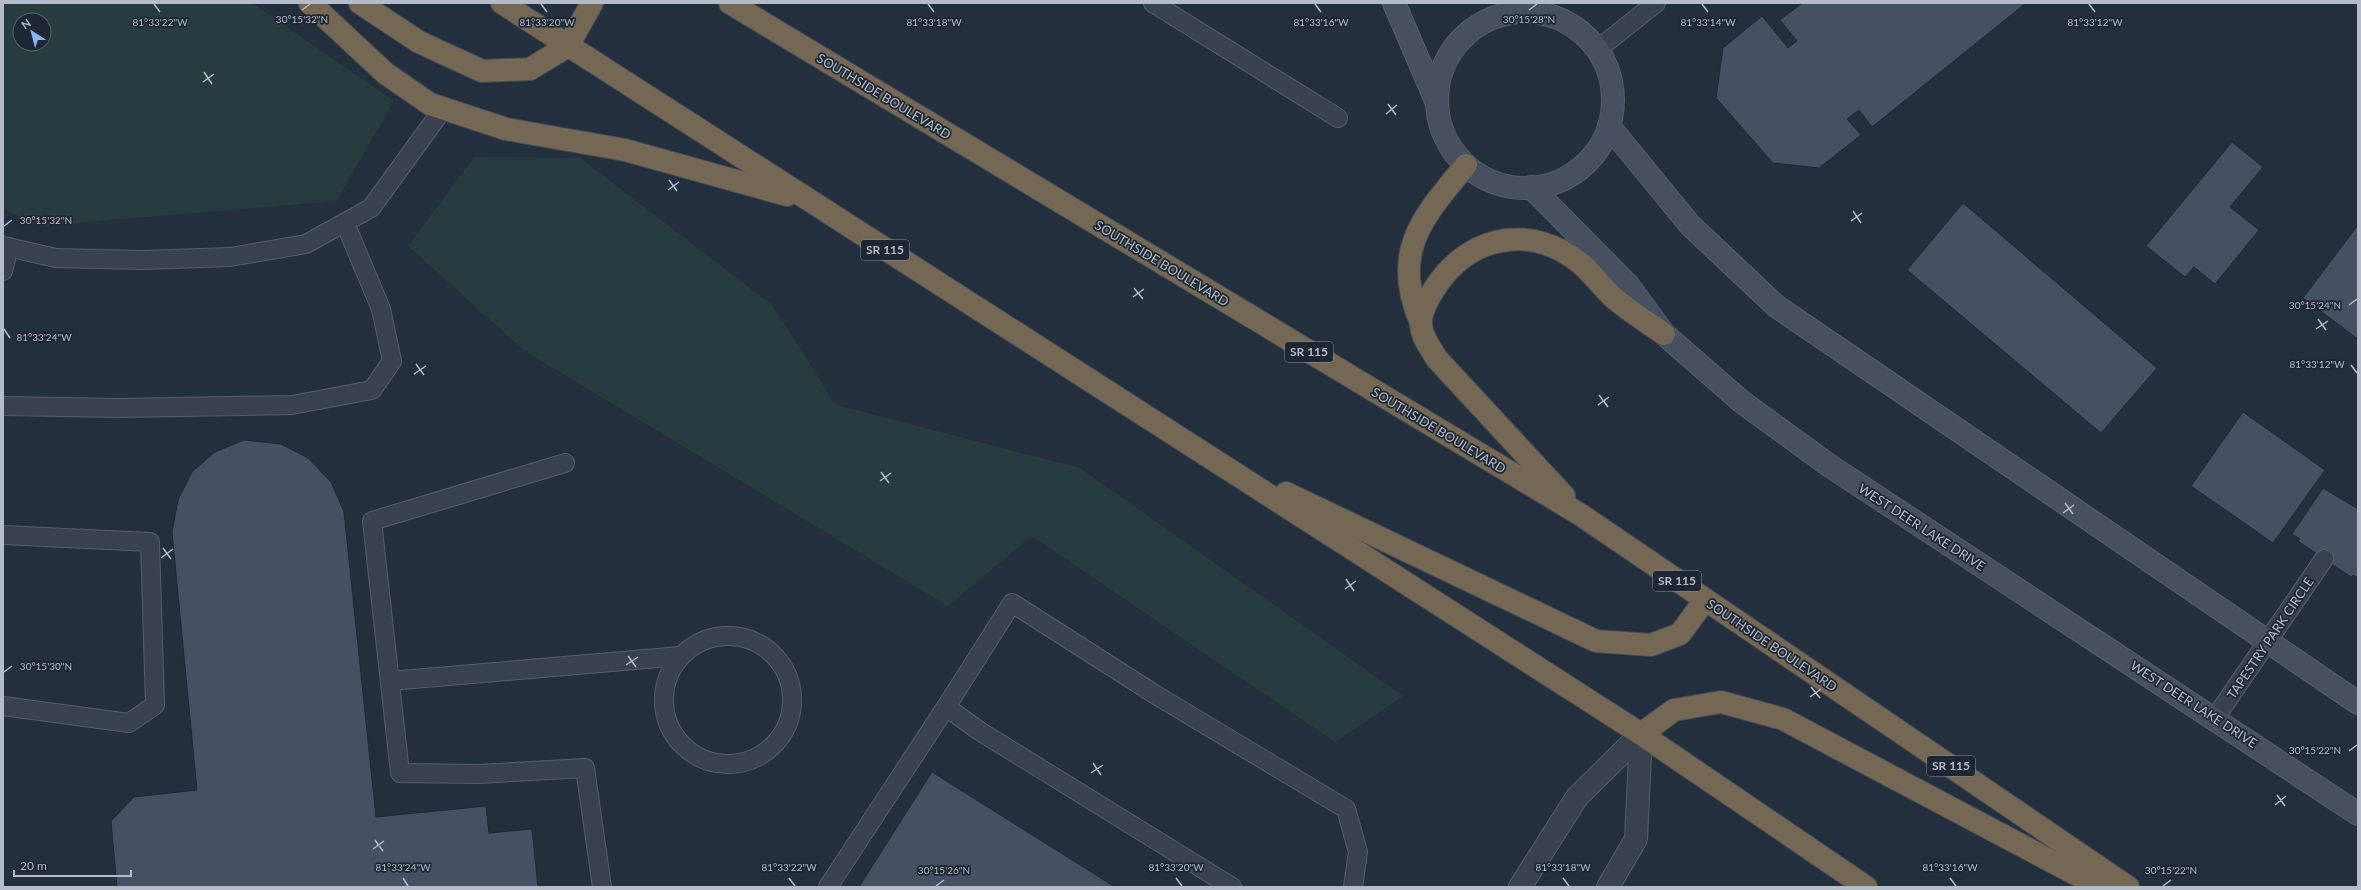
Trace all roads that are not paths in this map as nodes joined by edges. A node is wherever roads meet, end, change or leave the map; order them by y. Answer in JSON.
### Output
{"nodes":[{"id":1,"x":310,"y":3,"type":"edge"},
{"id":2,"x":360,"y":3,"type":"edge"},
{"id":3,"x":502,"y":3,"type":"edge"},
{"id":4,"x":592,"y":3,"type":"edge"},
{"id":5,"x":730,"y":3,"type":"edge"},
{"id":6,"x":1153,"y":3,"type":"edge"},
{"id":7,"x":1394,"y":3,"type":"edge"},
{"id":8,"x":1656,"y":3,"type":"edge"},
{"id":9,"x":1525,"y":8,"type":"edge"},
{"id":10,"x":568,"y":46,"type":"junction"},
{"id":11,"x":1598,"y":49,"type":"junction"},
{"id":12,"x":1438,"y":103,"type":"junction"},
{"id":13,"x":443,"y":109,"type":"junction"},
{"id":14,"x":1338,"y":118,"type":"dead end"},
{"id":15,"x":1609,"y":126,"type":"junction"},
{"id":16,"x":1466,"y":165,"type":"junction"},
{"id":17,"x":1531,"y":187,"type":"junction"},
{"id":18,"x":810,"y":202,"type":"junction"},
{"id":19,"x":345,"y":223,"type":"junction"},
{"id":20,"x":6,"y":246,"type":"edge"},
{"id":21,"x":3,"y":271,"type":"edge"},
{"id":22,"x":1421,"y":323,"type":"junction"},
{"id":23,"x":1664,"y":334,"type":"junction"},
{"id":24,"x":3,"y":406,"type":"edge"},
{"id":25,"x":1202,"y":453,"type":"junction"},
{"id":26,"x":565,"y":463,"type":"dead end"},
{"id":27,"x":1581,"y":515,"type":"junction"},
{"id":28,"x":3,"y":535,"type":"edge"},
{"id":29,"x":2324,"y":559,"type":"dead end"},
{"id":30,"x":1705,"y":600,"type":"junction"},
{"id":31,"x":2266,"y":642,"type":"junction"},
{"id":32,"x":681,"y":656,"type":"junction"},
{"id":33,"x":390,"y":682,"type":"junction"},
{"id":34,"x":2358,"y":704,"type":"edge"},
{"id":35,"x":3,"y":706,"type":"edge"},
{"id":36,"x":946,"y":707,"type":"junction"},
{"id":37,"x":2215,"y":718,"type":"junction"},
{"id":38,"x":1641,"y":734,"type":"junction"},
{"id":39,"x":2358,"y":814,"type":"edge"},
{"id":40,"x":602,"y":887,"type":"edge"},
{"id":41,"x":828,"y":887,"type":"edge"},
{"id":42,"x":1232,"y":887,"type":"edge"},
{"id":43,"x":1353,"y":887,"type":"edge"},
{"id":44,"x":1520,"y":887,"type":"edge"},
{"id":45,"x":1608,"y":887,"type":"edge"},
{"id":46,"x":1866,"y":887,"type":"edge"},
{"id":47,"x":2100,"y":887,"type":"edge"},
{"id":48,"x":2128,"y":887,"type":"edge"}],
"edges":[{"from":1,"to":13,"type":"highway"},
{"from":2,"to":10,"type":"highway"},
{"from":3,"to":10,"type":"highway","number":"SR 115"},
{"from":4,"to":10,"type":"highway"},
{"from":5,"to":27,"type":"highway","name":"SOUTHSIDE BOULEVARD","number":"SR 115"},
{"from":6,"to":14,"type":"lane"},
{"from":7,"to":12,"type":"street"},
{"from":8,"to":11,"type":"lane"},
{"from":9,"to":11,"type":"street"},
{"from":9,"to":12,"type":"street"},
{"from":10,"to":18,"type":"highway","number":"SR 115"},
{"from":11,"to":15,"type":"street"},
{"from":12,"to":16,"type":"street"},
{"from":13,"to":18,"type":"highway"},
{"from":13,"to":19,"type":"lane"},
{"from":15,"to":17,"type":"street"},
{"from":15,"to":31,"type":"street"},
{"from":16,"to":17,"type":"street"},
{"from":16,"to":22,"type":"highway"},
{"from":17,"to":23,"type":"street","name":"WEST DEER LAKE DRIVE"},
{"from":18,"to":25,"type":"highway","number":"SR 115"},
{"from":19,"to":20,"type":"lane"},
{"from":19,"to":24,"type":"lane"},
{"from":20,"to":21,"type":"lane"},
{"from":22,"to":23,"type":"highway"},
{"from":22,"to":27,"type":"highway"},
{"from":23,"to":37,"type":"street","name":"WEST DEER LAKE DRIVE"},
{"from":25,"to":30,"type":"highway"},
{"from":25,"to":38,"type":"highway","number":"SR 115"},
{"from":26,"to":33,"type":"lane"},
{"from":27,"to":30,"type":"highway","name":"SOUTHSIDE BOULEVARD","number":"SR 115"},
{"from":28,"to":35,"type":"lane"},
{"from":29,"to":31,"type":"lane","name":"TAPESTRY PARK CIRCLE"},
{"from":30,"to":48,"type":"highway","name":"SOUTHSIDE BOULEVARD","number":"SR 115"},
{"from":31,"to":34,"type":"street"},
{"from":31,"to":37,"type":"lane","name":"TAPESTRY PARK CIRCLE"},
{"from":32,"to":32,"type":"lane"},
{"from":32,"to":33,"type":"lane"},
{"from":33,"to":40,"type":"lane"},
{"from":36,"to":41,"type":"lane"},
{"from":36,"to":42,"type":"lane"},
{"from":36,"to":43,"type":"lane"},
{"from":37,"to":39,"type":"street","name":"WEST DEER LAKE DRIVE"},
{"from":38,"to":44,"type":"street"},
{"from":38,"to":45,"type":"street"},
{"from":38,"to":46,"type":"highway","number":"SR 115"},
{"from":38,"to":47,"type":"highway"}]}
